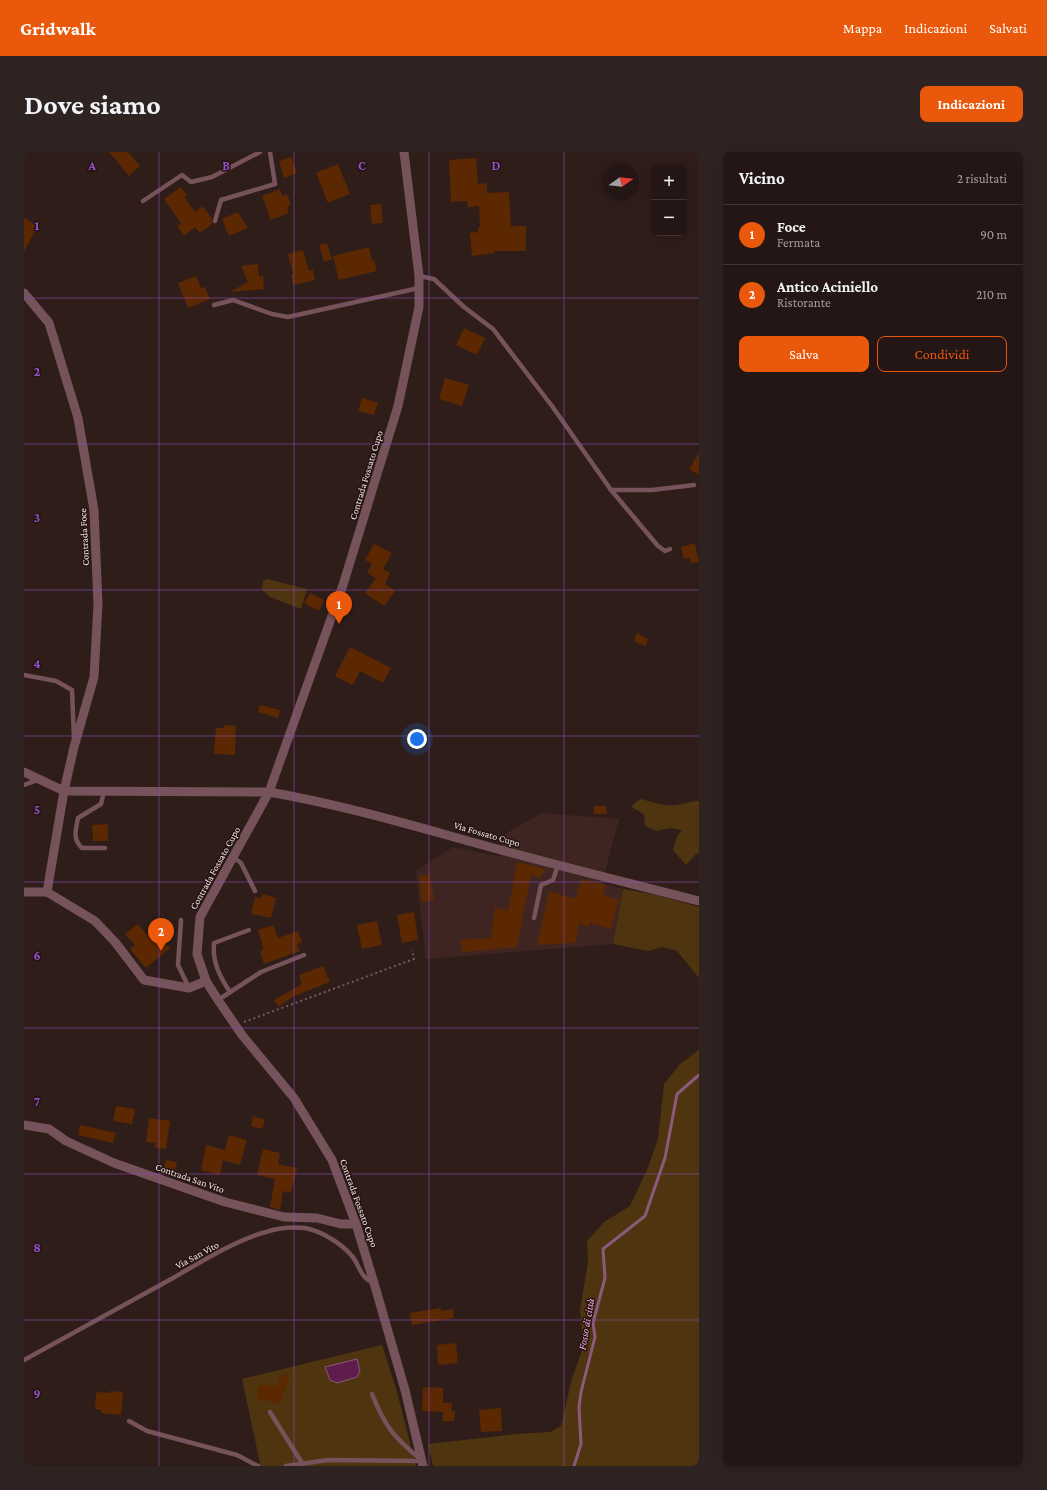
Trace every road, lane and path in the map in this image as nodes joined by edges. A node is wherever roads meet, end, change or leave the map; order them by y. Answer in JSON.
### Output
{"nodes":[{"id":1,"x":260,"y":152,"type":"edge"},
{"id":2,"x":270,"y":152,"type":"edge"},
{"id":3,"x":404,"y":152,"type":"edge"},
{"id":4,"x":143,"y":201,"type":"dead end"},
{"id":5,"x":215,"y":220,"type":"dead end"},
{"id":6,"x":419,"y":276,"type":"junction"},
{"id":7,"x":419,"y":288,"type":"junction"},
{"id":8,"x":24,"y":293,"type":"edge"},
{"id":9,"x":214,"y":305,"type":"dead end"},
{"id":10,"x":694,"y":485,"type":"dead end"},
{"id":11,"x":611,"y":490,"type":"junction"},
{"id":12,"x":670,"y":549,"type":"dead end"},
{"id":13,"x":24,"y":675,"type":"edge"},
{"id":14,"x":74,"y":747,"type":"junction"},
{"id":15,"x":24,"y":772,"type":"edge"},
{"id":16,"x":40,"y":780,"type":"junction"},
{"id":17,"x":24,"y":785,"type":"edge"},
{"id":18,"x":64,"y":791,"type":"junction"},
{"id":19,"x":104,"y":791,"type":"junction"},
{"id":20,"x":269,"y":792,"type":"junction"},
{"id":21,"x":105,"y":848,"type":"dead end"},
{"id":22,"x":233,"y":857,"type":"junction"},
{"id":23,"x":558,"y":865,"type":"junction"},
{"id":24,"x":255,"y":890,"type":"dead end"},
{"id":25,"x":24,"y":892,"type":"edge"},
{"id":26,"x":47,"y":892,"type":"junction"},
{"id":27,"x":699,"y":902,"type":"edge"},
{"id":28,"x":534,"y":918,"type":"dead end"},
{"id":29,"x":181,"y":920,"type":"dead end"},
{"id":30,"x":249,"y":930,"type":"dead end"},
{"id":31,"x":412,"y":950,"type":"dead end"},
{"id":32,"x":304,"y":955,"type":"dead end"},
{"id":33,"x":206,"y":981,"type":"junction"},
{"id":34,"x":189,"y":988,"type":"junction"},
{"id":35,"x":230,"y":992,"type":"junction"},
{"id":36,"x":218,"y":1000,"type":"junction"},
{"id":37,"x":235,"y":1025,"type":"junction"},
{"id":38,"x":24,"y":1125,"type":"edge"},
{"id":39,"x":356,"y":1224,"type":"junction"},
{"id":40,"x":374,"y":1283,"type":"junction"},
{"id":41,"x":24,"y":1360,"type":"edge"},
{"id":42,"x":372,"y":1394,"type":"dead end"},
{"id":43,"x":270,"y":1412,"type":"dead end"},
{"id":44,"x":129,"y":1421,"type":"dead end"},
{"id":45,"x":302,"y":1463,"type":"junction"},
{"id":46,"x":422,"y":1463,"type":"edge"},
{"id":47,"x":258,"y":1466,"type":"edge"},
{"id":48,"x":286,"y":1466,"type":"edge"}],
"edges":[{"from":1,"to":4,"type":"lane"},
{"from":2,"to":5,"type":"lane"},
{"from":3,"to":6,"type":"street","name":"Contrada Fossato Cupo"},
{"from":6,"to":7,"type":"street","name":"Contrada Fossato Cupo"},
{"from":6,"to":11,"type":"lane"},
{"from":7,"to":9,"type":"lane"},
{"from":7,"to":20,"type":"street","name":"Contrada Fossato Cupo"},
{"from":8,"to":14,"type":"street","name":"Contrada Foce"},
{"from":10,"to":11,"type":"lane"},
{"from":11,"to":12,"type":"lane"},
{"from":13,"to":14,"type":"lane"},
{"from":14,"to":18,"type":"street","name":"Contrada Foce"},
{"from":15,"to":16,"type":"street"},
{"from":16,"to":17,"type":"lane"},
{"from":16,"to":18,"type":"street"},
{"from":18,"to":19,"type":"street"},
{"from":18,"to":26,"type":"street","name":"Contrada Foce"},
{"from":19,"to":20,"type":"street"},
{"from":19,"to":21,"type":"lane"},
{"from":20,"to":22,"type":"street","name":"Contrada Fossato Cupo"},
{"from":20,"to":23,"type":"street","name":"Via Fossato Cupo"},
{"from":22,"to":24,"type":"lane"},
{"from":22,"to":33,"type":"street","name":"Contrada Fossato Cupo"},
{"from":23,"to":27,"type":"street","name":"Via Fossato Cupo"},
{"from":23,"to":28,"type":"lane"},
{"from":25,"to":26,"type":"street"},
{"from":26,"to":34,"type":"street"},
{"from":29,"to":34,"type":"lane"},
{"from":30,"to":35,"type":"lane"},
{"from":31,"to":37,"type":"path"},
{"from":32,"to":35,"type":"lane"},
{"from":33,"to":34,"type":"street"},
{"from":33,"to":36,"type":"street","name":"Contrada Fossato Cupo"},
{"from":35,"to":36,"type":"lane"},
{"from":36,"to":37,"type":"street","name":"Contrada Fossato Cupo"},
{"from":37,"to":39,"type":"street","name":"Contrada Fossato Cupo"},
{"from":38,"to":39,"type":"street","name":"Contrada San Vito"},
{"from":39,"to":40,"type":"street","name":"Contrada Fossato Cupo"},
{"from":40,"to":41,"type":"lane","name":"Via San Vito"},
{"from":40,"to":46,"type":"street","name":"Contrada Fossato Cupo"},
{"from":42,"to":46,"type":"lane"},
{"from":43,"to":45,"type":"lane"},
{"from":44,"to":47,"type":"lane"},
{"from":45,"to":46,"type":"lane"},
{"from":45,"to":48,"type":"lane"}]}
